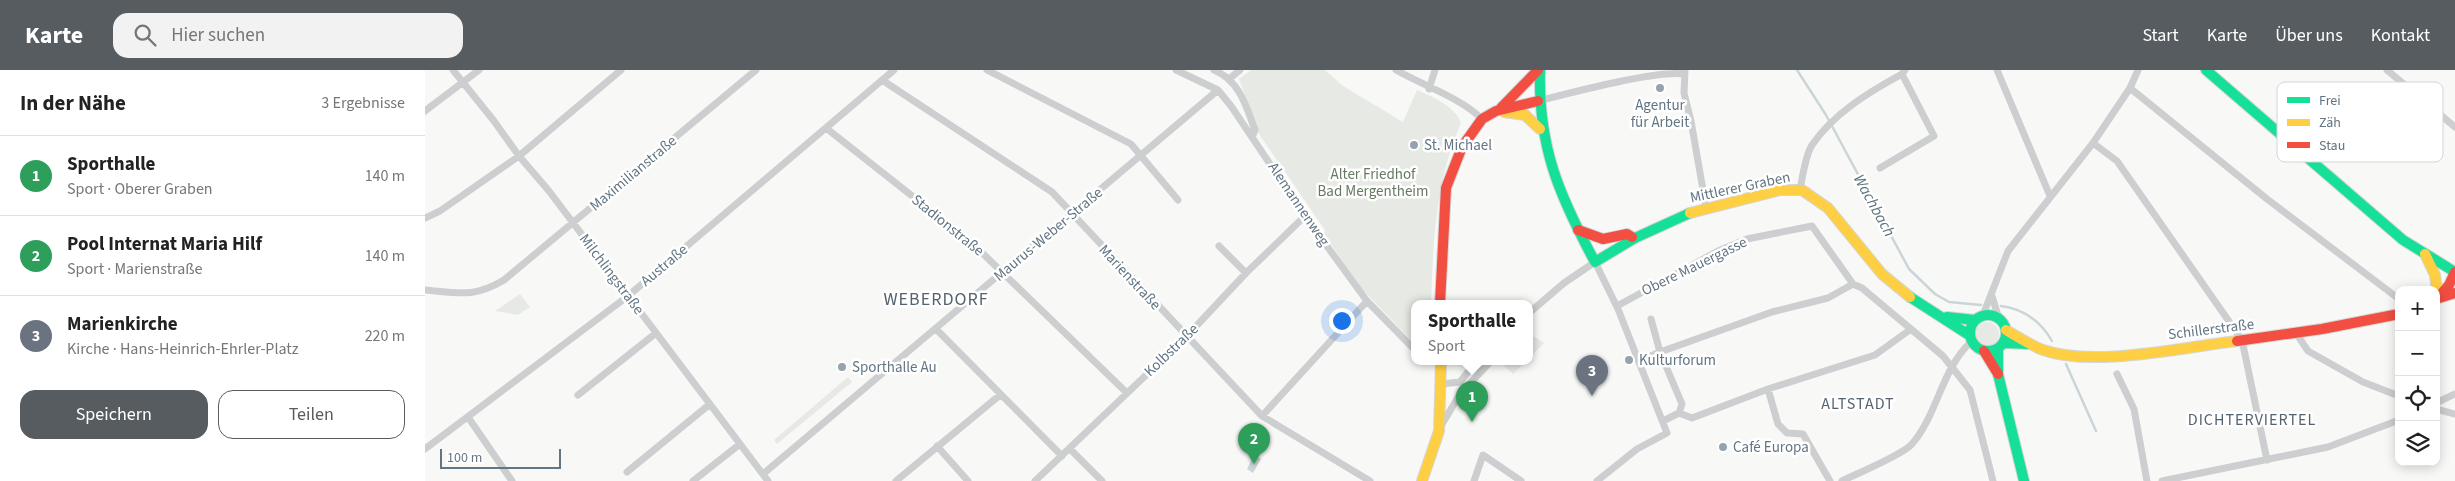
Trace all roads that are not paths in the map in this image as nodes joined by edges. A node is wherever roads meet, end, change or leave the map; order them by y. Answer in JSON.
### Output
{"nodes":[{"id":1,"x":453,"y":70,"type":"edge"},
{"id":2,"x":479,"y":70,"type":"edge"},
{"id":3,"x":621,"y":70,"type":"edge"},
{"id":4,"x":757,"y":70,"type":"edge"},
{"id":5,"x":894,"y":70,"type":"edge"},
{"id":6,"x":987,"y":70,"type":"edge"},
{"id":7,"x":1176,"y":70,"type":"edge"},
{"id":8,"x":1214,"y":70,"type":"edge"},
{"id":9,"x":1240,"y":70,"type":"edge"},
{"id":10,"x":1395,"y":70,"type":"edge"},
{"id":11,"x":1435,"y":70,"type":"edge"},
{"id":12,"x":1539,"y":70,"type":"edge"},
{"id":13,"x":1997,"y":70,"type":"edge"},
{"id":14,"x":2138,"y":70,"type":"edge"},
{"id":15,"x":2206,"y":70,"type":"edge"},
{"id":16,"x":2387,"y":70,"type":"edge"},
{"id":17,"x":1684,"y":72,"type":"edge"},
{"id":18,"x":1904,"y":72,"type":"edge"},
{"id":19,"x":1229,"y":79,"type":"junction"},
{"id":20,"x":882,"y":80,"type":"junction"},
{"id":21,"x":2402,"y":82,"type":"edge"},
{"id":22,"x":463,"y":84,"type":"junction"},
{"id":23,"x":2130,"y":88,"type":"junction"},
{"id":24,"x":1429,"y":89,"type":"junction"},
{"id":25,"x":1218,"y":90,"type":"junction"},
{"id":26,"x":1513,"y":97,"type":"junction"},
{"id":27,"x":1538,"y":101,"type":"junction"},
{"id":28,"x":425,"y":111,"type":"edge"},
{"id":29,"x":1496,"y":111,"type":"junction"},
{"id":30,"x":2443,"y":117,"type":"edge"},
{"id":31,"x":1482,"y":119,"type":"junction"},
{"id":32,"x":2455,"y":127,"type":"edge"},
{"id":33,"x":826,"y":128,"type":"junction"},
{"id":34,"x":1541,"y":130,"type":"junction"},
{"id":35,"x":2277,"y":132,"type":"edge"},
{"id":36,"x":1253,"y":136,"type":"junction"},
{"id":37,"x":2093,"y":143,"type":"junction"},
{"id":38,"x":519,"y":156,"type":"junction"},
{"id":39,"x":1139,"y":156,"type":"junction"},
{"id":40,"x":2311,"y":162,"type":"edge"},
{"id":41,"x":1880,"y":168,"type":"dead end"},
{"id":42,"x":1800,"y":189,"type":"junction"},
{"id":43,"x":2050,"y":196,"type":"junction"},
{"id":44,"x":1179,"y":200,"type":"dead end"},
{"id":45,"x":1706,"y":207,"type":"junction"},
{"id":46,"x":1071,"y":214,"type":"junction"},
{"id":47,"x":1305,"y":216,"type":"junction"},
{"id":48,"x":425,"y":218,"type":"edge"},
{"id":49,"x":573,"y":223,"type":"junction"},
{"id":50,"x":1578,"y":230,"type":"junction"},
{"id":51,"x":1632,"y":237,"type":"junction"},
{"id":52,"x":1219,"y":246,"type":"dead end"},
{"id":53,"x":2425,"y":254,"type":"junction"},
{"id":54,"x":1595,"y":262,"type":"junction"},
{"id":55,"x":1004,"y":271,"type":"junction"},
{"id":56,"x":2455,"y":272,"type":"edge"},
{"id":57,"x":1246,"y":274,"type":"junction"},
{"id":58,"x":1853,"y":284,"type":"junction"},
{"id":59,"x":2438,"y":286,"type":"edge"},
{"id":60,"x":425,"y":290,"type":"edge"},
{"id":61,"x":2455,"y":293,"type":"edge"},
{"id":62,"x":628,"y":296,"type":"junction"},
{"id":63,"x":1992,"y":296,"type":"junction"},
{"id":64,"x":2395,"y":296,"type":"edge"},
{"id":65,"x":2440,"y":296,"type":"edge"},
{"id":66,"x":2440,"y":298,"type":"edge"},
{"id":67,"x":1440,"y":300,"type":"edge"},
{"id":68,"x":1367,"y":301,"type":"junction"},
{"id":69,"x":1617,"y":306,"type":"junction"},
{"id":70,"x":1533,"y":310,"type":"edge"},
{"id":71,"x":2395,"y":315,"type":"edge"},
{"id":72,"x":1943,"y":317,"type":"junction"},
{"id":73,"x":1979,"y":318,"type":"junction"},
{"id":74,"x":1651,"y":319,"type":"dead end"},
{"id":75,"x":1999,"y":319,"type":"junction"},
{"id":76,"x":936,"y":329,"type":"junction"},
{"id":77,"x":1911,"y":329,"type":"junction"},
{"id":78,"x":2006,"y":330,"type":"junction"},
{"id":79,"x":656,"y":333,"type":"junction"},
{"id":80,"x":2296,"y":333,"type":"junction"},
{"id":81,"x":1186,"y":337,"type":"junction"},
{"id":82,"x":1970,"y":338,"type":"junction"},
{"id":83,"x":2242,"y":340,"type":"junction"},
{"id":84,"x":2027,"y":344,"type":"junction"},
{"id":85,"x":1411,"y":346,"type":"edge"},
{"id":86,"x":2000,"y":346,"type":"junction"},
{"id":87,"x":1983,"y":351,"type":"junction"},
{"id":88,"x":1660,"y":352,"type":"junction"},
{"id":89,"x":1639,"y":361,"type":"junction"},
{"id":90,"x":1439,"y":365,"type":"edge"},
{"id":91,"x":1479,"y":365,"type":"edge"},
{"id":92,"x":1484,"y":365,"type":"edge"},
{"id":93,"x":1952,"y":367,"type":"junction"},
{"id":94,"x":1998,"y":374,"type":"junction"},
{"id":95,"x":2117,"y":374,"type":"dead end"},
{"id":96,"x":1441,"y":384,"type":"junction"},
{"id":97,"x":1768,"y":389,"type":"junction"},
{"id":98,"x":1127,"y":393,"type":"junction"},
{"id":99,"x":2395,"y":394,"type":"edge"},
{"id":100,"x":2455,"y":394,"type":"edge"},
{"id":101,"x":578,"y":395,"type":"dead end"},
{"id":102,"x":999,"y":395,"type":"junction"},
{"id":103,"x":2440,"y":401,"type":"edge"},
{"id":104,"x":710,"y":404,"type":"junction"},
{"id":105,"x":2440,"y":411,"type":"edge"},
{"id":106,"x":1679,"y":413,"type":"junction"},
{"id":107,"x":2455,"y":414,"type":"edge"},
{"id":108,"x":1262,"y":416,"type":"junction"},
{"id":109,"x":468,"y":417,"type":"junction"},
{"id":110,"x":1663,"y":421,"type":"junction"},
{"id":111,"x":2396,"y":421,"type":"edge"},
{"id":112,"x":1439,"y":431,"type":"junction"},
{"id":113,"x":740,"y":444,"type":"junction"},
{"id":114,"x":937,"y":446,"type":"junction"},
{"id":115,"x":425,"y":449,"type":"edge"},
{"id":116,"x":1070,"y":449,"type":"junction"},
{"id":117,"x":1062,"y":456,"type":"junction"},
{"id":118,"x":2267,"y":460,"type":"junction"},
{"id":119,"x":627,"y":472,"type":"dead end"},
{"id":120,"x":763,"y":474,"type":"junction"},
{"id":121,"x":512,"y":481,"type":"edge"},
{"id":122,"x":693,"y":481,"type":"edge"},
{"id":123,"x":768,"y":481,"type":"edge"},
{"id":124,"x":896,"y":481,"type":"edge"},
{"id":125,"x":968,"y":481,"type":"edge"},
{"id":126,"x":1035,"y":481,"type":"edge"},
{"id":127,"x":1102,"y":481,"type":"edge"},
{"id":128,"x":1370,"y":481,"type":"edge"},
{"id":129,"x":1422,"y":481,"type":"edge"},
{"id":130,"x":1474,"y":481,"type":"edge"},
{"id":131,"x":1521,"y":481,"type":"edge"},
{"id":132,"x":1597,"y":481,"type":"edge"},
{"id":133,"x":1830,"y":481,"type":"edge"},
{"id":134,"x":1842,"y":481,"type":"edge"},
{"id":135,"x":1993,"y":481,"type":"edge"},
{"id":136,"x":2024,"y":481,"type":"edge"},
{"id":137,"x":2147,"y":481,"type":"edge"},
{"id":138,"x":2163,"y":481,"type":"edge"}],
"edges":[{"from":1,"to":22,"type":"street","name":"Milchlingstraße"},
{"from":2,"to":22,"type":"street"},
{"from":3,"to":38,"type":"street"},
{"from":4,"to":49,"type":"street","name":"Maximilianstraße"},
{"from":5,"to":20,"type":"street","name":"Austraße"},
{"from":6,"to":39,"type":"street"},
{"from":7,"to":25,"type":"street","name":"Alemannenweg"},
{"from":8,"to":19,"type":"street"},
{"from":9,"to":19,"type":"street"},
{"from":10,"to":24,"type":"street"},
{"from":11,"to":24,"type":"street"},
{"from":12,"to":26,"type":"street"},
{"from":12,"to":27,"type":"street"},
{"from":13,"to":43,"type":"street"},
{"from":14,"to":23,"type":"street"},
{"from":15,"to":35,"type":"street"},
{"from":16,"to":21,"type":"street"},
{"from":17,"to":27,"type":"street"},
{"from":17,"to":45,"type":"street"},
{"from":18,"to":41,"type":"street"},
{"from":18,"to":42,"type":"street"},
{"from":19,"to":36,"type":"street"},
{"from":20,"to":33,"type":"street","name":"Austraße"},
{"from":20,"to":46,"type":"street","name":"Marienstraße"},
{"from":22,"to":28,"type":"street"},
{"from":22,"to":38,"type":"street","name":"Milchlingstraße"},
{"from":23,"to":37,"type":"street"},
{"from":23,"to":64,"type":"street"},
{"from":24,"to":31,"type":"street"},
{"from":25,"to":36,"type":"street","name":"Alemannenweg"},
{"from":25,"to":39,"type":"street","name":"Maurus-Weber-Straße"},
{"from":26,"to":27,"type":"street"},
{"from":26,"to":29,"type":"street"},
{"from":27,"to":29,"type":"street"},
{"from":27,"to":34,"type":"street"},
{"from":29,"to":31,"type":"street"},
{"from":29,"to":34,"type":"street"},
{"from":30,"to":32,"type":"street"},
{"from":31,"to":67,"type":"street"},
{"from":33,"to":55,"type":"street","name":"Stadionstraße"},
{"from":33,"to":62,"type":"street","name":"Austraße"},
{"from":34,"to":50,"type":"street"},
{"from":36,"to":47,"type":"street","name":"Alemannenweg"},
{"from":37,"to":43,"type":"street"},
{"from":37,"to":83,"type":"street"},
{"from":38,"to":48,"type":"street"},
{"from":38,"to":49,"type":"street","name":"Milchlingstraße"},
{"from":39,"to":44,"type":"street"},
{"from":39,"to":46,"type":"street","name":"Maurus-Weber-Straße"},
{"from":40,"to":53,"type":"street"},
{"from":42,"to":45,"type":"street","name":"Mittlerer Graben"},
{"from":42,"to":72,"type":"street","name":"Mittlerer Graben"},
{"from":43,"to":63,"type":"street"},
{"from":45,"to":51,"type":"street","name":"Mittlerer Graben"},
{"from":46,"to":55,"type":"street","name":"Maurus-Weber-Straße"},
{"from":46,"to":81,"type":"street","name":"Marienstraße"},
{"from":47,"to":57,"type":"street","name":"Kolbstraße"},
{"from":47,"to":68,"type":"street","name":"Alemannenweg"},
{"from":49,"to":60,"type":"street","name":"Maximilianstraße"},
{"from":49,"to":62,"type":"street","name":"Milchlingstraße"},
{"from":50,"to":51,"type":"street"},
{"from":50,"to":54,"type":"street"},
{"from":51,"to":54,"type":"street","name":"Mittlerer Graben"},
{"from":52,"to":57,"type":"street"},
{"from":53,"to":56,"type":"street"},
{"from":53,"to":59,"type":"street"},
{"from":54,"to":69,"type":"street"},
{"from":54,"to":70,"type":"street"},
{"from":55,"to":76,"type":"street","name":"Maurus-Weber-Straße"},
{"from":55,"to":98,"type":"street","name":"Stadionstraße"},
{"from":56,"to":65,"type":"street"},
{"from":57,"to":81,"type":"street","name":"Kolbstraße"},
{"from":58,"to":69,"type":"street","name":"Obere Mauergasse"},
{"from":58,"to":77,"type":"street","name":"Obere Mauergasse"},
{"from":58,"to":88,"type":"street"},
{"from":61,"to":66,"type":"street"},
{"from":62,"to":79,"type":"street","name":"Milchlingstraße"},
{"from":62,"to":109,"type":"street","name":"Austraße"},
{"from":63,"to":73,"type":"street"},
{"from":63,"to":75,"type":"street"},
{"from":68,"to":85,"type":"street","name":"Alemannenweg"},
{"from":68,"to":108,"type":"street"},
{"from":69,"to":89,"type":"street"},
{"from":71,"to":80,"type":"street","name":"Schillerstraße"},
{"from":72,"to":73,"type":"street","name":"Mittlerer Graben"},
{"from":72,"to":82,"type":"street","name":"Mittlerer Graben"},
{"from":73,"to":75,"type":"street"},
{"from":73,"to":82,"type":"street"},
{"from":74,"to":88,"type":"street"},
{"from":75,"to":78,"type":"street"},
{"from":76,"to":102,"type":"street"},
{"from":76,"to":120,"type":"street","name":"Maurus-Weber-Straße"},
{"from":77,"to":93,"type":"street","name":"Obere Mauergasse"},
{"from":77,"to":97,"type":"street"},
{"from":78,"to":84,"type":"street","name":"Schillerstraße"},
{"from":78,"to":86,"type":"street"},
{"from":79,"to":101,"type":"street"},
{"from":79,"to":104,"type":"street","name":"Milchlingstraße"},
{"from":80,"to":83,"type":"street","name":"Schillerstraße"},
{"from":80,"to":99,"type":"street"},
{"from":81,"to":98,"type":"street","name":"Kolbstraße"},
{"from":81,"to":108,"type":"street","name":"Marienstraße"},
{"from":82,"to":87,"type":"street"},
{"from":82,"to":93,"type":"street"},
{"from":83,"to":84,"type":"street","name":"Schillerstraße"},
{"from":83,"to":118,"type":"street"},
{"from":84,"to":86,"type":"street","name":"Schillerstraße"},
{"from":86,"to":87,"type":"street"},
{"from":86,"to":94,"type":"street"},
{"from":87,"to":94,"type":"street"},
{"from":88,"to":89,"type":"street"},
{"from":88,"to":106,"type":"street"},
{"from":89,"to":110,"type":"street"},
{"from":90,"to":96,"type":"street"},
{"from":91,"to":96,"type":"street"},
{"from":92,"to":112,"type":"street"},
{"from":93,"to":134,"type":"street"},
{"from":93,"to":135,"type":"street","name":"Obere Mauergasse"},
{"from":94,"to":136,"type":"street"},
{"from":95,"to":137,"type":"street"},
{"from":96,"to":112,"type":"street"},
{"from":97,"to":106,"type":"street"},
{"from":97,"to":133,"type":"street"},
{"from":98,"to":116,"type":"street","name":"Kolbstraße"},
{"from":100,"to":103,"type":"street"},
{"from":102,"to":114,"type":"street"},
{"from":102,"to":117,"type":"street"},
{"from":104,"to":113,"type":"street","name":"Milchlingstraße"},
{"from":104,"to":119,"type":"street"},
{"from":105,"to":107,"type":"street"},
{"from":106,"to":110,"type":"street"},
{"from":108,"to":128,"type":"street","name":"Marienstraße"},
{"from":109,"to":115,"type":"street","name":"Austraße"},
{"from":109,"to":121,"type":"street"},
{"from":110,"to":132,"type":"street"},
{"from":111,"to":118,"type":"street"},
{"from":112,"to":129,"type":"street"},
{"from":113,"to":120,"type":"street","name":"Milchlingstraße"},
{"from":113,"to":122,"type":"street"},
{"from":114,"to":124,"type":"street"},
{"from":114,"to":125,"type":"street"},
{"from":116,"to":117,"type":"street","name":"Kolbstraße"},
{"from":116,"to":127,"type":"street"},
{"from":117,"to":126,"type":"street","name":"Kolbstraße"},
{"from":118,"to":138,"type":"street"},
{"from":120,"to":123,"type":"street","name":"Milchlingstraße"},
{"from":130,"to":131,"type":"street"}]}
